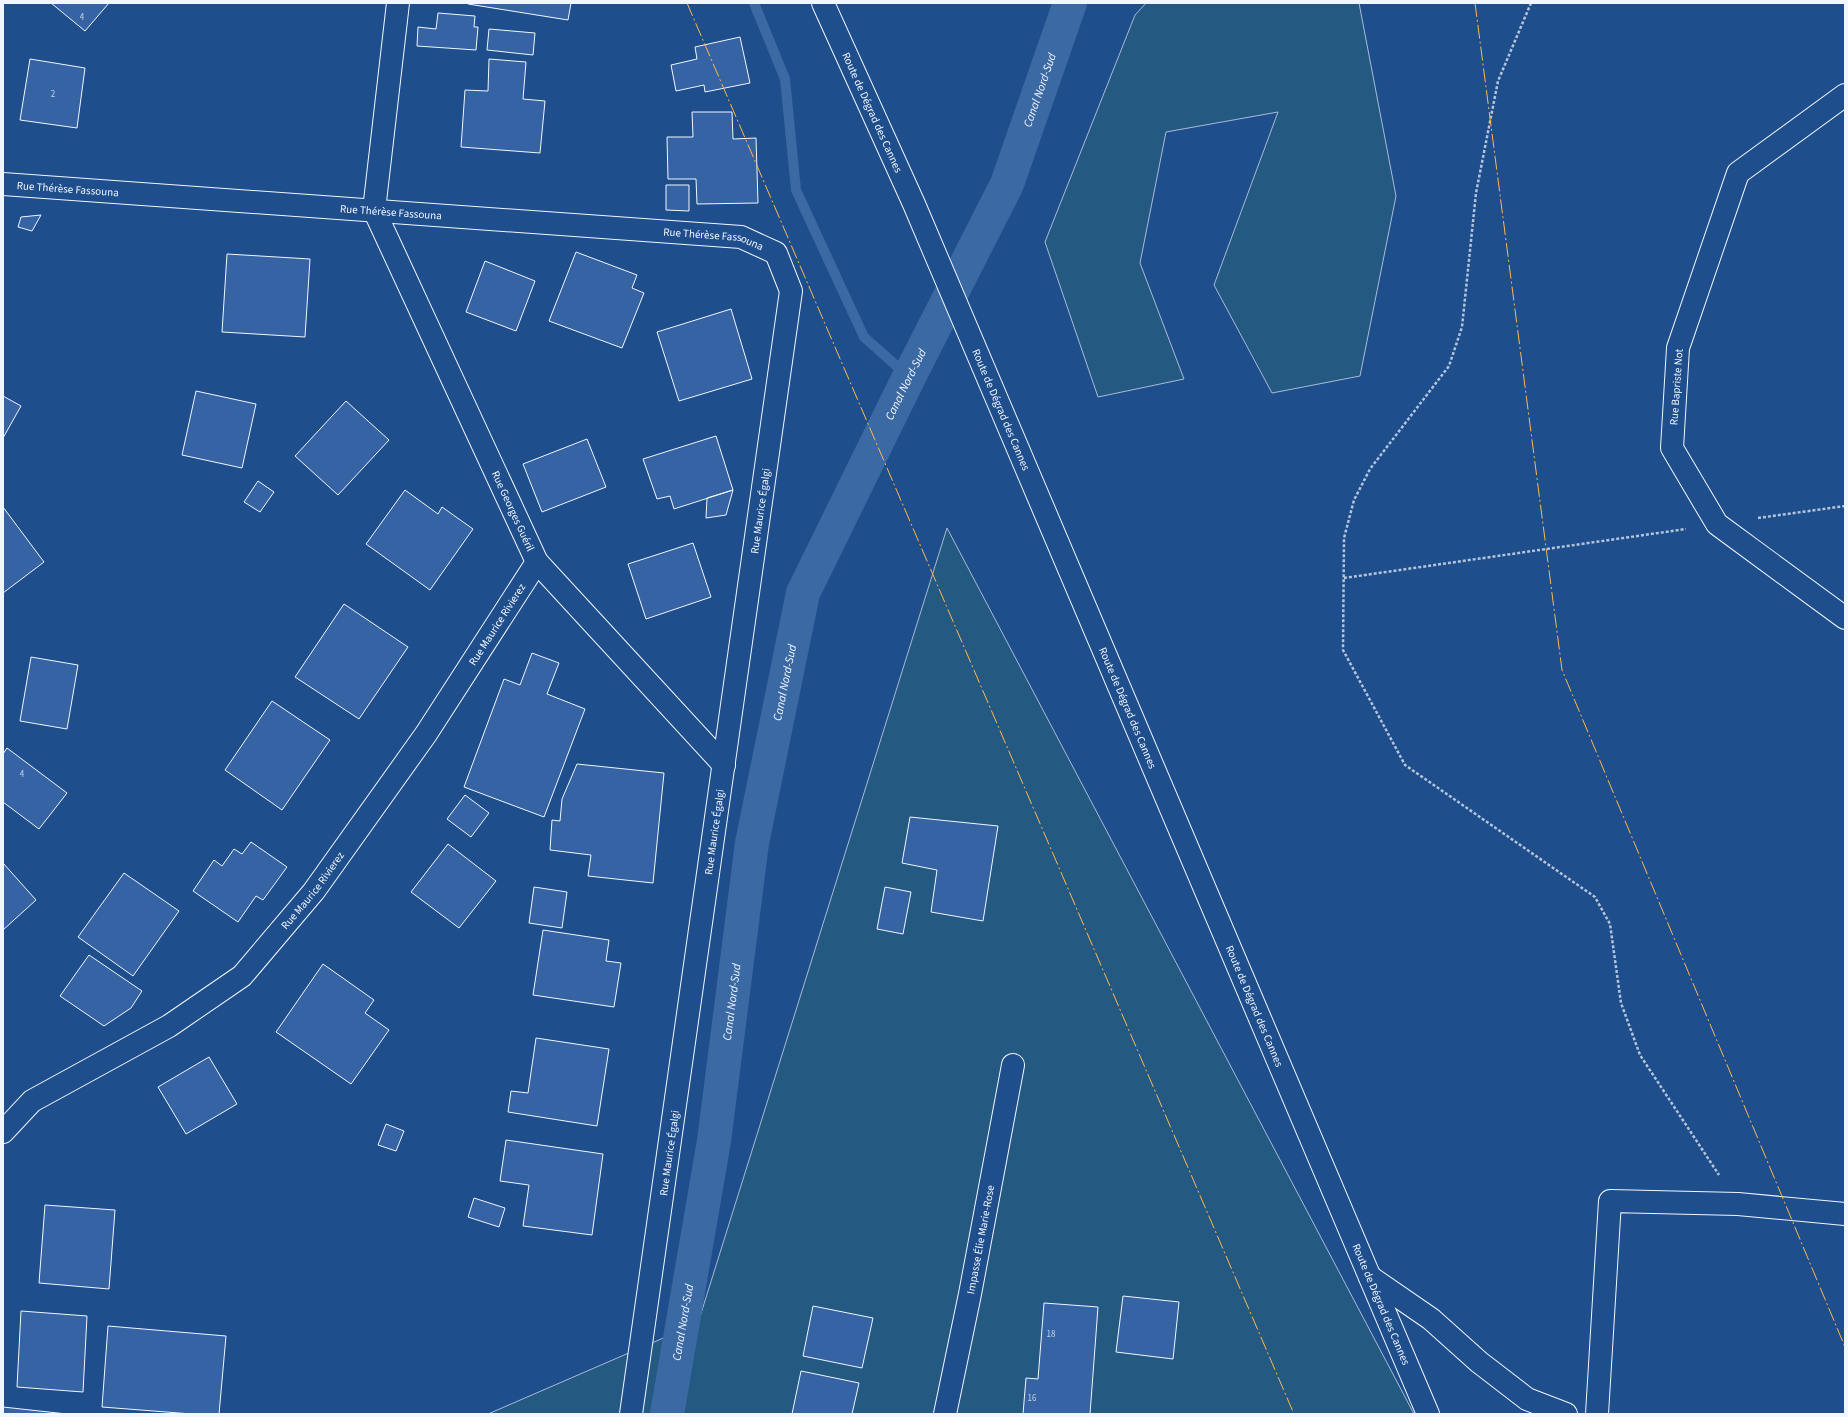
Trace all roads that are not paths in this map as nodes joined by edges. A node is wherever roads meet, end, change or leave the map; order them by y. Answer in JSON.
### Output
{"nodes":[{"id":1,"x":398,"y":3,"type":"edge"},
{"id":2,"x":823,"y":3,"type":"edge"},
{"id":3,"x":1845,"y":96,"type":"edge"},
{"id":4,"x":3,"y":184,"type":"edge"},
{"id":5,"x":374,"y":210,"type":"junction"},
{"id":6,"x":776,"y":253,"type":"joint"},
{"id":7,"x":537,"y":562,"type":"junction"},
{"id":8,"x":1845,"y":618,"type":"edge"},
{"id":9,"x":724,"y":764,"type":"junction"},
{"id":10,"x":1013,"y":1065,"type":"dead end"},
{"id":11,"x":3,"y":1132,"type":"edge"},
{"id":12,"x":1845,"y":1214,"type":"edge"},
{"id":13,"x":1370,"y":1277,"type":"junction"},
{"id":14,"x":631,"y":1414,"type":"edge"},
{"id":15,"x":945,"y":1414,"type":"edge"},
{"id":16,"x":1428,"y":1414,"type":"edge"},
{"id":17,"x":1566,"y":1414,"type":"edge"},
{"id":18,"x":1596,"y":1414,"type":"edge"}],
"edges":[{"from":1,"to":5,"type":"street"},
{"from":2,"to":13,"type":"street","name":"Route de Dégrad des Cannes"},
{"from":3,"to":8,"type":"street","name":"Rue Bapriste Not"},
{"from":4,"to":5,"type":"street","name":"Rue Thérèse Fassouna"},
{"from":5,"to":6,"type":"street","name":"Rue Thérèse Fassouna"},
{"from":5,"to":7,"type":"street","name":"Rue Georges Guéril"},
{"from":6,"to":9,"type":"street","name":"Rue Maurice Égalgi"},
{"from":7,"to":9,"type":"street","name":"Rue Georges Guéril"},
{"from":7,"to":11,"type":"street","name":"Rue Maurice Rivierez"},
{"from":9,"to":14,"type":"street","name":"Rue Maurice Égalgi"},
{"from":10,"to":15,"type":"street","name":"Impasse Élie Marie-Rose"},
{"from":12,"to":18,"type":"street"},
{"from":13,"to":16,"type":"street","name":"Route de Dégrad des Cannes"},
{"from":13,"to":17,"type":"street"}]}
